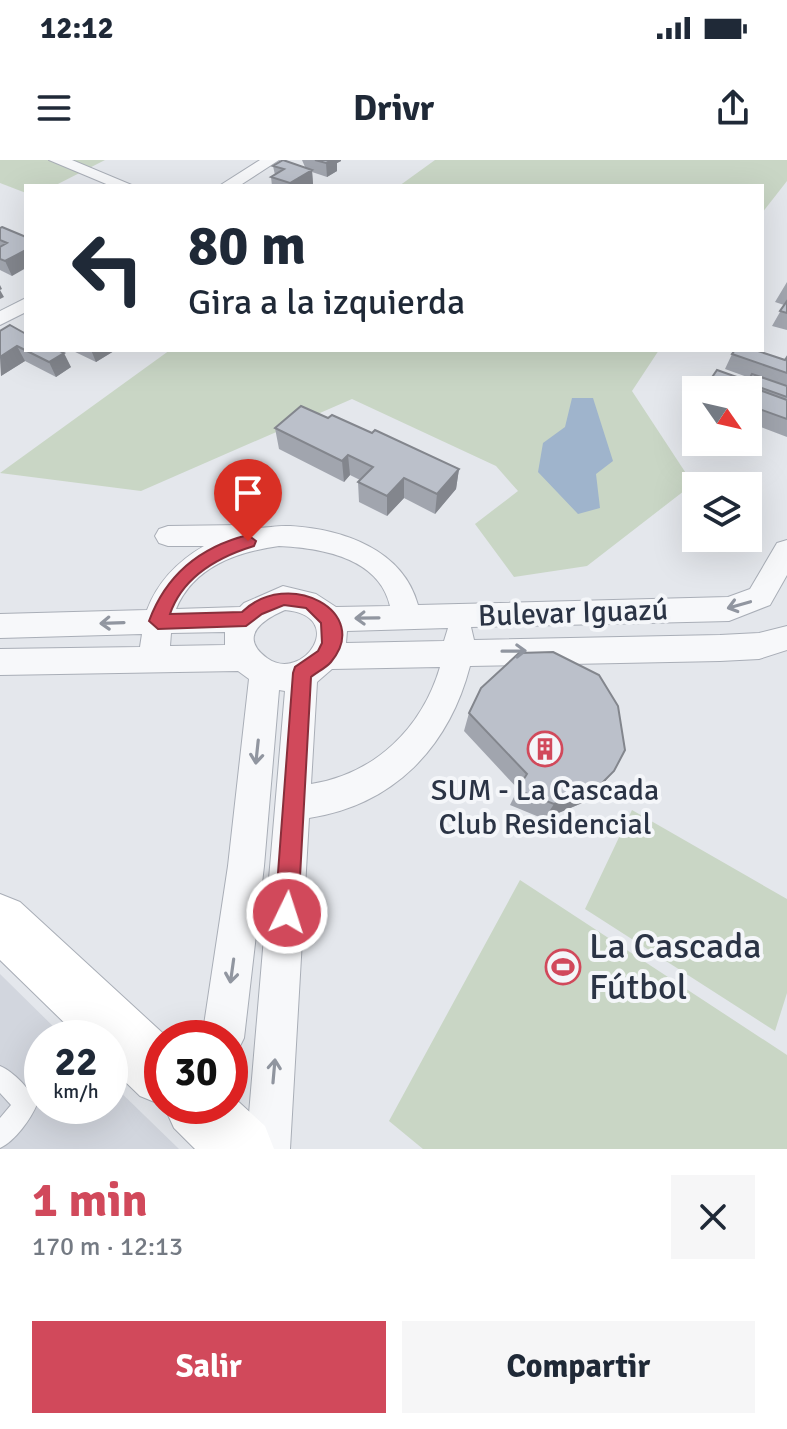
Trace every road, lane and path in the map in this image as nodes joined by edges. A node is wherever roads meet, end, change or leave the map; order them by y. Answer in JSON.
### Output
{"nodes":[{"id":1,"x":57,"y":160,"type":"edge"},
{"id":2,"x":271,"y":160,"type":"edge"},
{"id":3,"x":121,"y":184,"type":"edge"},
{"id":4,"x":230,"y":184,"type":"edge"},
{"id":5,"x":24,"y":305,"type":"edge"},
{"id":6,"x":0,"y":319,"type":"edge"},
{"id":7,"x":288,"y":535,"type":"junction"},
{"id":8,"x":168,"y":536,"type":"dead end"},
{"id":9,"x":786,"y":555,"type":"edge"},
{"id":10,"x":407,"y":617,"type":"junction"},
{"id":11,"x":460,"y":617,"type":"junction"},
{"id":12,"x":246,"y":619,"type":"junction"},
{"id":13,"x":329,"y":619,"type":"junction"},
{"id":14,"x":158,"y":621,"type":"junction"},
{"id":15,"x":0,"y":626,"type":"edge"},
{"id":16,"x":787,"y":638,"type":"edge"},
{"id":17,"x":459,"y":651,"type":"junction"},
{"id":18,"x":154,"y":659,"type":"junction"},
{"id":19,"x":0,"y":662,"type":"edge"},
{"id":20,"x":284,"y":666,"type":"junction"},
{"id":21,"x":293,"y":804,"type":"junction"},
{"id":22,"x":287,"y":913,"type":"junction"},
{"id":23,"x":240,"y":914,"type":"junction"},
{"id":24,"x":0,"y":922,"type":"edge"},
{"id":25,"x":225,"y":1020,"type":"edge"},
{"id":26,"x":144,"y":1057,"type":"edge"},
{"id":27,"x":0,"y":1077,"type":"edge"},
{"id":28,"x":0,"y":1136,"type":"edge"},
{"id":29,"x":268,"y":1149,"type":"edge"}],
"edges":[{"from":1,"to":3,"type":"street"},
{"from":2,"to":4,"type":"street"},
{"from":5,"to":6,"type":"street"},
{"from":7,"to":8,"type":"street"},
{"from":7,"to":10,"type":"street"},
{"from":7,"to":14,"type":"street"},
{"from":9,"to":11,"type":"street","name":"Bulevar Iguazú","one_way":true},
{"from":10,"to":11,"type":"street","name":"Bulevar Iguazú"},
{"from":10,"to":13,"type":"street","name":"Bulevar Iguazú","one_way":true},
{"from":11,"to":17,"type":"street"},
{"from":12,"to":13,"type":"street"},
{"from":12,"to":14,"type":"street"},
{"from":12,"to":20,"type":"street"},
{"from":13,"to":20,"type":"street"},
{"from":14,"to":15,"type":"street","one_way":true},
{"from":14,"to":18,"type":"street"},
{"from":17,"to":16,"type":"street","name":"Bulevar Iguazú","one_way":true},
{"from":17,"to":20,"type":"street","name":"Bulevar Iguazú"},
{"from":17,"to":21,"type":"street"},
{"from":18,"to":19,"type":"street","name":"Bulevar Iguazú"},
{"from":18,"to":20,"type":"street","name":"Bulevar Iguazú"},
{"from":20,"to":21,"type":"street"},
{"from":20,"to":23,"type":"street","one_way":true},
{"from":21,"to":22,"type":"street"},
{"from":22,"to":23,"type":"street"},
{"from":29,"to":22,"type":"street","one_way":true},
{"from":23,"to":25,"type":"street","one_way":true},
{"from":24,"to":26,"type":"main road"},
{"from":27,"to":28,"type":"lane"}]}
